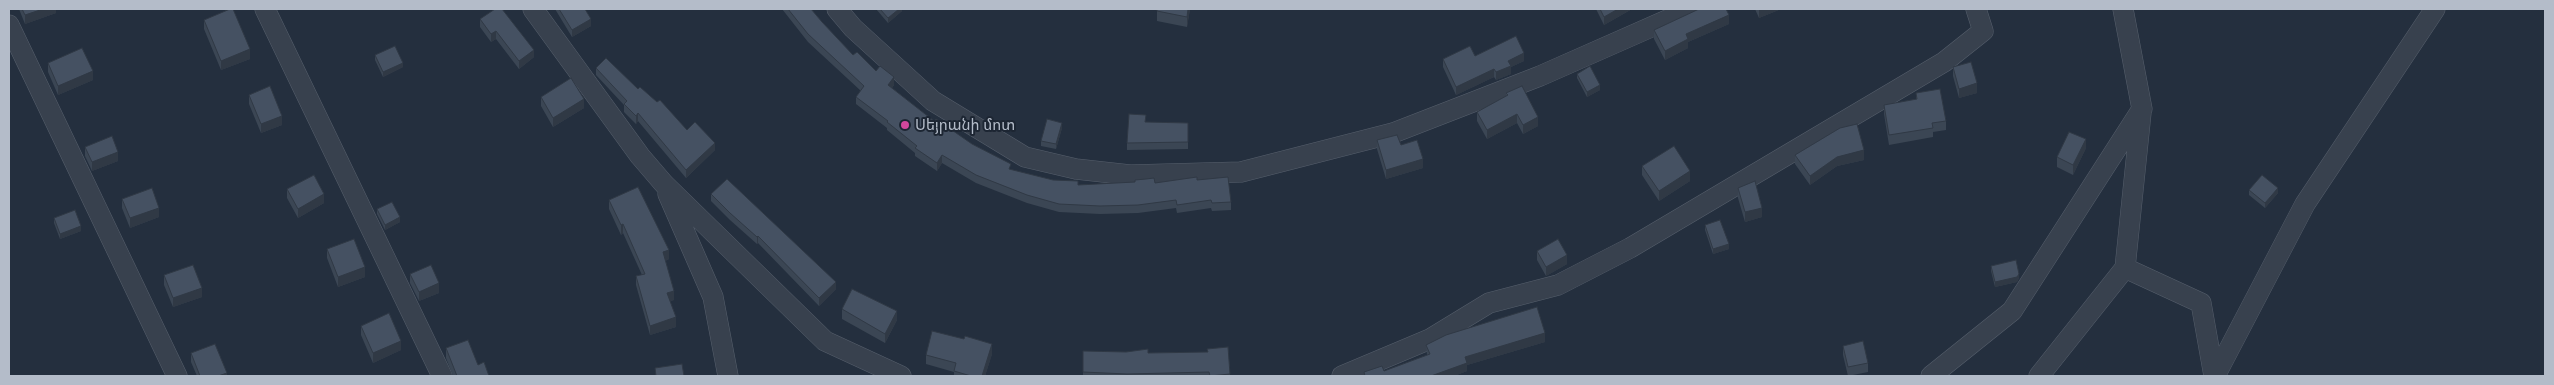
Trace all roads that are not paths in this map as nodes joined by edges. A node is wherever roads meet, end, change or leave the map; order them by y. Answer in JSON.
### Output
{"nodes":[{"id":1,"x":265,"y":9,"type":"edge"},
{"id":2,"x":533,"y":9,"type":"edge"},
{"id":3,"x":837,"y":9,"type":"edge"},
{"id":4,"x":1692,"y":9,"type":"edge"},
{"id":5,"x":1976,"y":9,"type":"edge"},
{"id":6,"x":2123,"y":9,"type":"edge"},
{"id":7,"x":2435,"y":9,"type":"edge"},
{"id":8,"x":9,"y":25,"type":"edge"},
{"id":9,"x":2142,"y":109,"type":"junction"},
{"id":10,"x":664,"y":184,"type":"junction"},
{"id":11,"x":2125,"y":268,"type":"junction"},
{"id":12,"x":177,"y":376,"type":"edge"},
{"id":13,"x":442,"y":376,"type":"edge"},
{"id":14,"x":728,"y":376,"type":"edge"},
{"id":15,"x":902,"y":376,"type":"edge"},
{"id":16,"x":1342,"y":376,"type":"edge"},
{"id":17,"x":1931,"y":376,"type":"edge"},
{"id":18,"x":2039,"y":376,"type":"edge"},
{"id":19,"x":2215,"y":376,"type":"edge"}],
"edges":[{"from":1,"to":13,"type":"street"},
{"from":2,"to":10,"type":"street"},
{"from":3,"to":4,"type":"street"},
{"from":5,"to":16,"type":"street"},
{"from":6,"to":9,"type":"street"},
{"from":7,"to":19,"type":"street"},
{"from":8,"to":12,"type":"street"},
{"from":9,"to":11,"type":"street"},
{"from":9,"to":17,"type":"street"},
{"from":10,"to":14,"type":"street"},
{"from":10,"to":15,"type":"street"},
{"from":11,"to":18,"type":"street"},
{"from":11,"to":19,"type":"street"}]}
